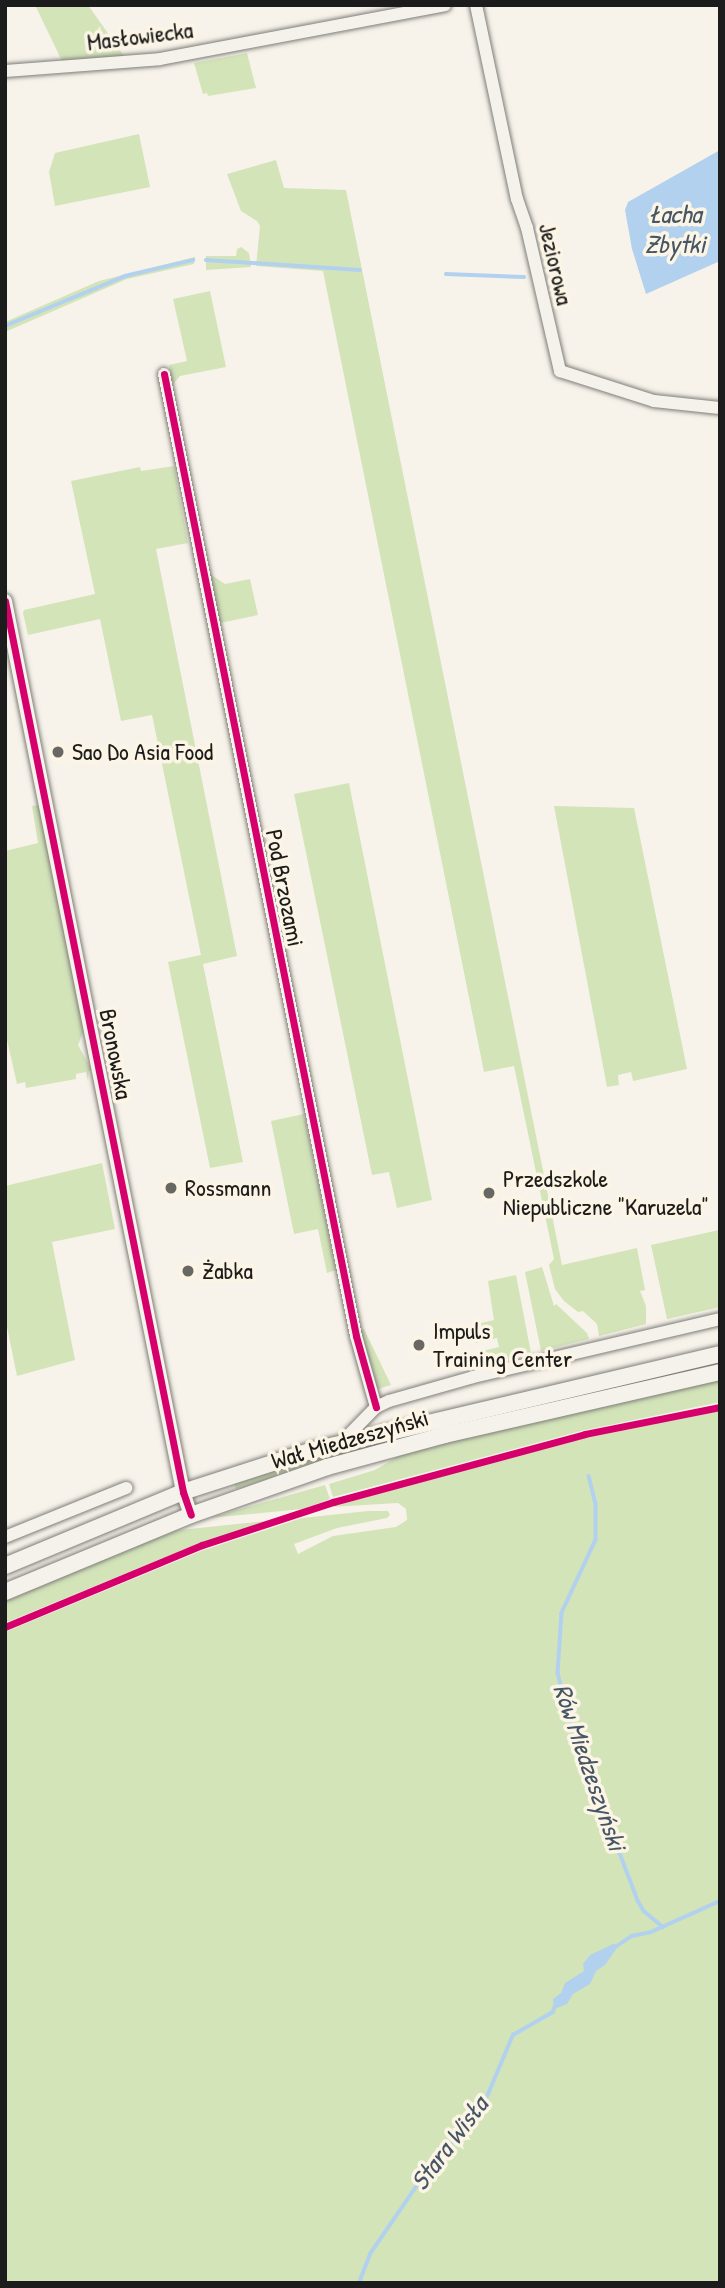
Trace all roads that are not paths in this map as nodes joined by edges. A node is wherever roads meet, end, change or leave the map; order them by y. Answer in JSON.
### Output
{"nodes":[{"id":1,"x":445,"y":5,"type":"edge"},
{"id":2,"x":476,"y":5,"type":"edge"},
{"id":3,"x":5,"y":71,"type":"edge"},
{"id":4,"x":164,"y":374,"type":"dead end"},
{"id":5,"x":720,"y":408,"type":"edge"},
{"id":6,"x":5,"y":601,"type":"edge"},
{"id":7,"x":720,"y":1319,"type":"edge"},
{"id":8,"x":720,"y":1354,"type":"edge"},
{"id":9,"x":720,"y":1372,"type":"edge"},
{"id":10,"x":376,"y":1407,"type":"junction"},
{"id":11,"x":342,"y":1442,"type":"junction"},
{"id":12,"x":126,"y":1488,"type":"dead end"},
{"id":13,"x":183,"y":1492,"type":"junction"},
{"id":14,"x":191,"y":1515,"type":"junction"},
{"id":15,"x":5,"y":1537,"type":"edge"},
{"id":16,"x":5,"y":1566,"type":"edge"},
{"id":17,"x":5,"y":1592,"type":"edge"}],
"edges":[{"from":1,"to":3,"type":"street","name":"Masłowiecka"},
{"from":2,"to":5,"type":"street","name":"Jeziorowa"},
{"from":4,"to":10,"type":"street","name":"Pod Brzozami"},
{"from":6,"to":13,"type":"street","name":"Bronowska"},
{"from":7,"to":10,"type":"street"},
{"from":8,"to":11,"type":"main road","name":"Wał Miedzeszyński"},
{"from":9,"to":14,"type":"main road","name":"Wał Miedzeszyński"},
{"from":10,"to":11,"type":"street"},
{"from":11,"to":13,"type":"main road","name":"Wał Miedzeszyński"},
{"from":12,"to":15,"type":"street"},
{"from":13,"to":14,"type":"street","name":"Bronowska"},
{"from":13,"to":16,"type":"main road","name":"Wał Miedzeszyński"},
{"from":14,"to":17,"type":"main road","name":"Wał Miedzeszyński"}]}
